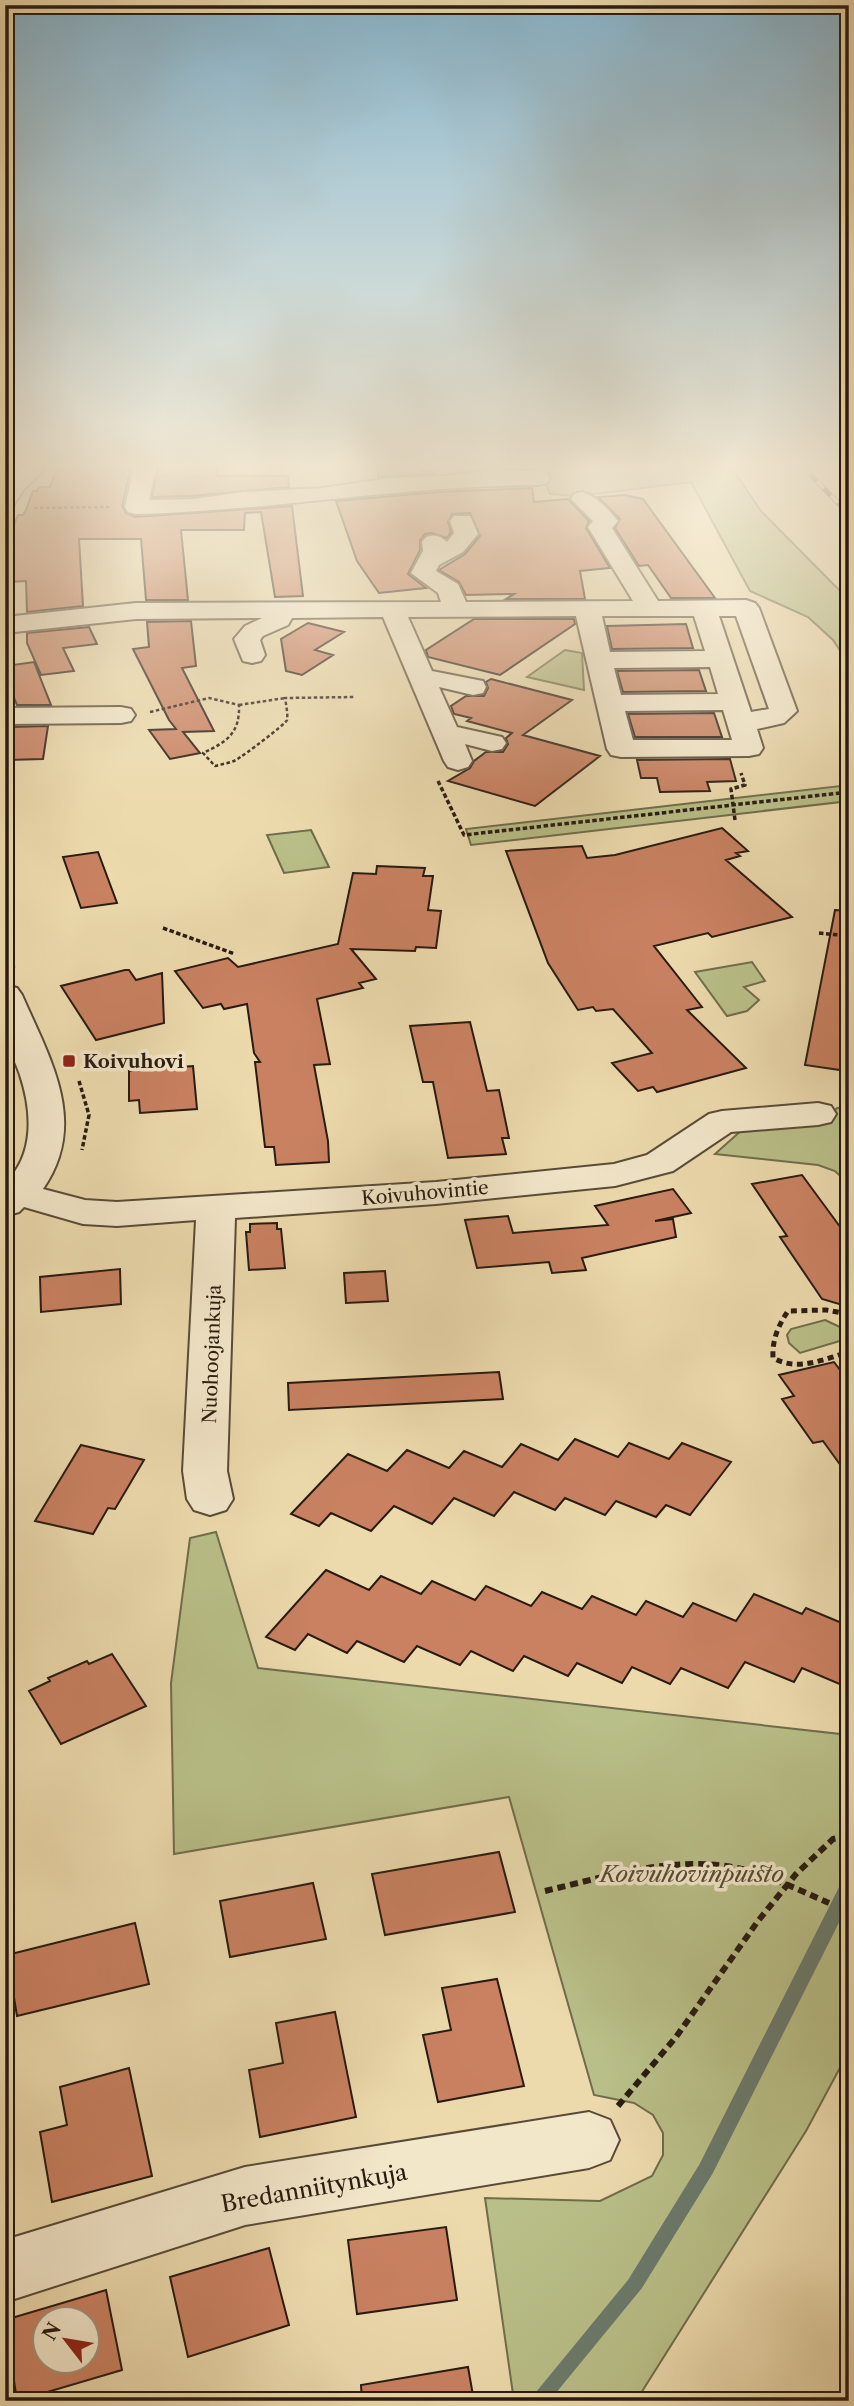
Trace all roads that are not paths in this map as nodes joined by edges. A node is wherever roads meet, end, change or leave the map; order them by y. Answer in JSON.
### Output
{"nodes":[{"id":1,"x":434,"y":579,"type":"edge"},
{"id":2,"x":632,"y":579,"type":"edge"},
{"id":3,"x":650,"y":609,"type":"junction"},
{"id":4,"x":282,"y":610,"type":"junction"},
{"id":5,"x":706,"y":614,"type":"junction"},
{"id":6,"x":589,"y":615,"type":"junction"},
{"id":7,"x":448,"y":618,"type":"junction"},
{"id":8,"x":397,"y":623,"type":"junction"},
{"id":9,"x":5,"y":625,"type":"edge"},
{"id":10,"x":252,"y":655,"type":"dead end"},
{"id":11,"x":720,"y":659,"type":"junction"},
{"id":12,"x":599,"y":660,"type":"junction"},
{"id":13,"x":473,"y":687,"type":"dead end"},
{"id":14,"x":433,"y":694,"type":"junction"},
{"id":15,"x":610,"y":703,"type":"junction"},
{"id":16,"x":737,"y":711,"type":"junction"},
{"id":17,"x":121,"y":715,"type":"dead end"},
{"id":18,"x":5,"y":716,"type":"edge"},
{"id":19,"x":492,"y":743,"type":"dead end"},
{"id":20,"x":5,"y":995,"type":"edge"},
{"id":21,"x":818,"y":1114,"type":"dead end"},
{"id":22,"x":13,"y":1199,"type":"edge"},
{"id":23,"x":216,"y":1208,"type":"junction"},
{"id":24,"x":210,"y":1499,"type":"dead end"},
{"id":25,"x":589,"y":2140,"type":"road end"},
{"id":26,"x":5,"y":2271,"type":"edge"}],
"edges":[{"from":1,"to":7,"type":"street"},
{"from":2,"to":3,"type":"street"},
{"from":3,"to":5,"type":"street"},
{"from":3,"to":6,"type":"street"},
{"from":4,"to":8,"type":"street"},
{"from":4,"to":9,"type":"street"},
{"from":4,"to":10,"type":"street"},
{"from":5,"to":6,"type":"street"},
{"from":5,"to":11,"type":"street"},
{"from":5,"to":16,"type":"street"},
{"from":6,"to":7,"type":"street"},
{"from":6,"to":12,"type":"street"},
{"from":7,"to":8,"type":"street"},
{"from":8,"to":14,"type":"street"},
{"from":11,"to":12,"type":"street"},
{"from":11,"to":16,"type":"street"},
{"from":12,"to":15,"type":"street"},
{"from":13,"to":14,"type":"street"},
{"from":14,"to":19,"type":"street"},
{"from":15,"to":16,"type":"street"},
{"from":15,"to":16,"type":"street"},
{"from":17,"to":18,"type":"street"},
{"from":20,"to":22,"type":"street"},
{"from":21,"to":23,"type":"street","name":"Koivuhovintie"},
{"from":22,"to":23,"type":"street","name":"Koivuhovintie"},
{"from":23,"to":24,"type":"street","name":"Nuohoojankuja"},
{"from":25,"to":26,"type":"street","name":"Bredanniitynkuja"}]}
